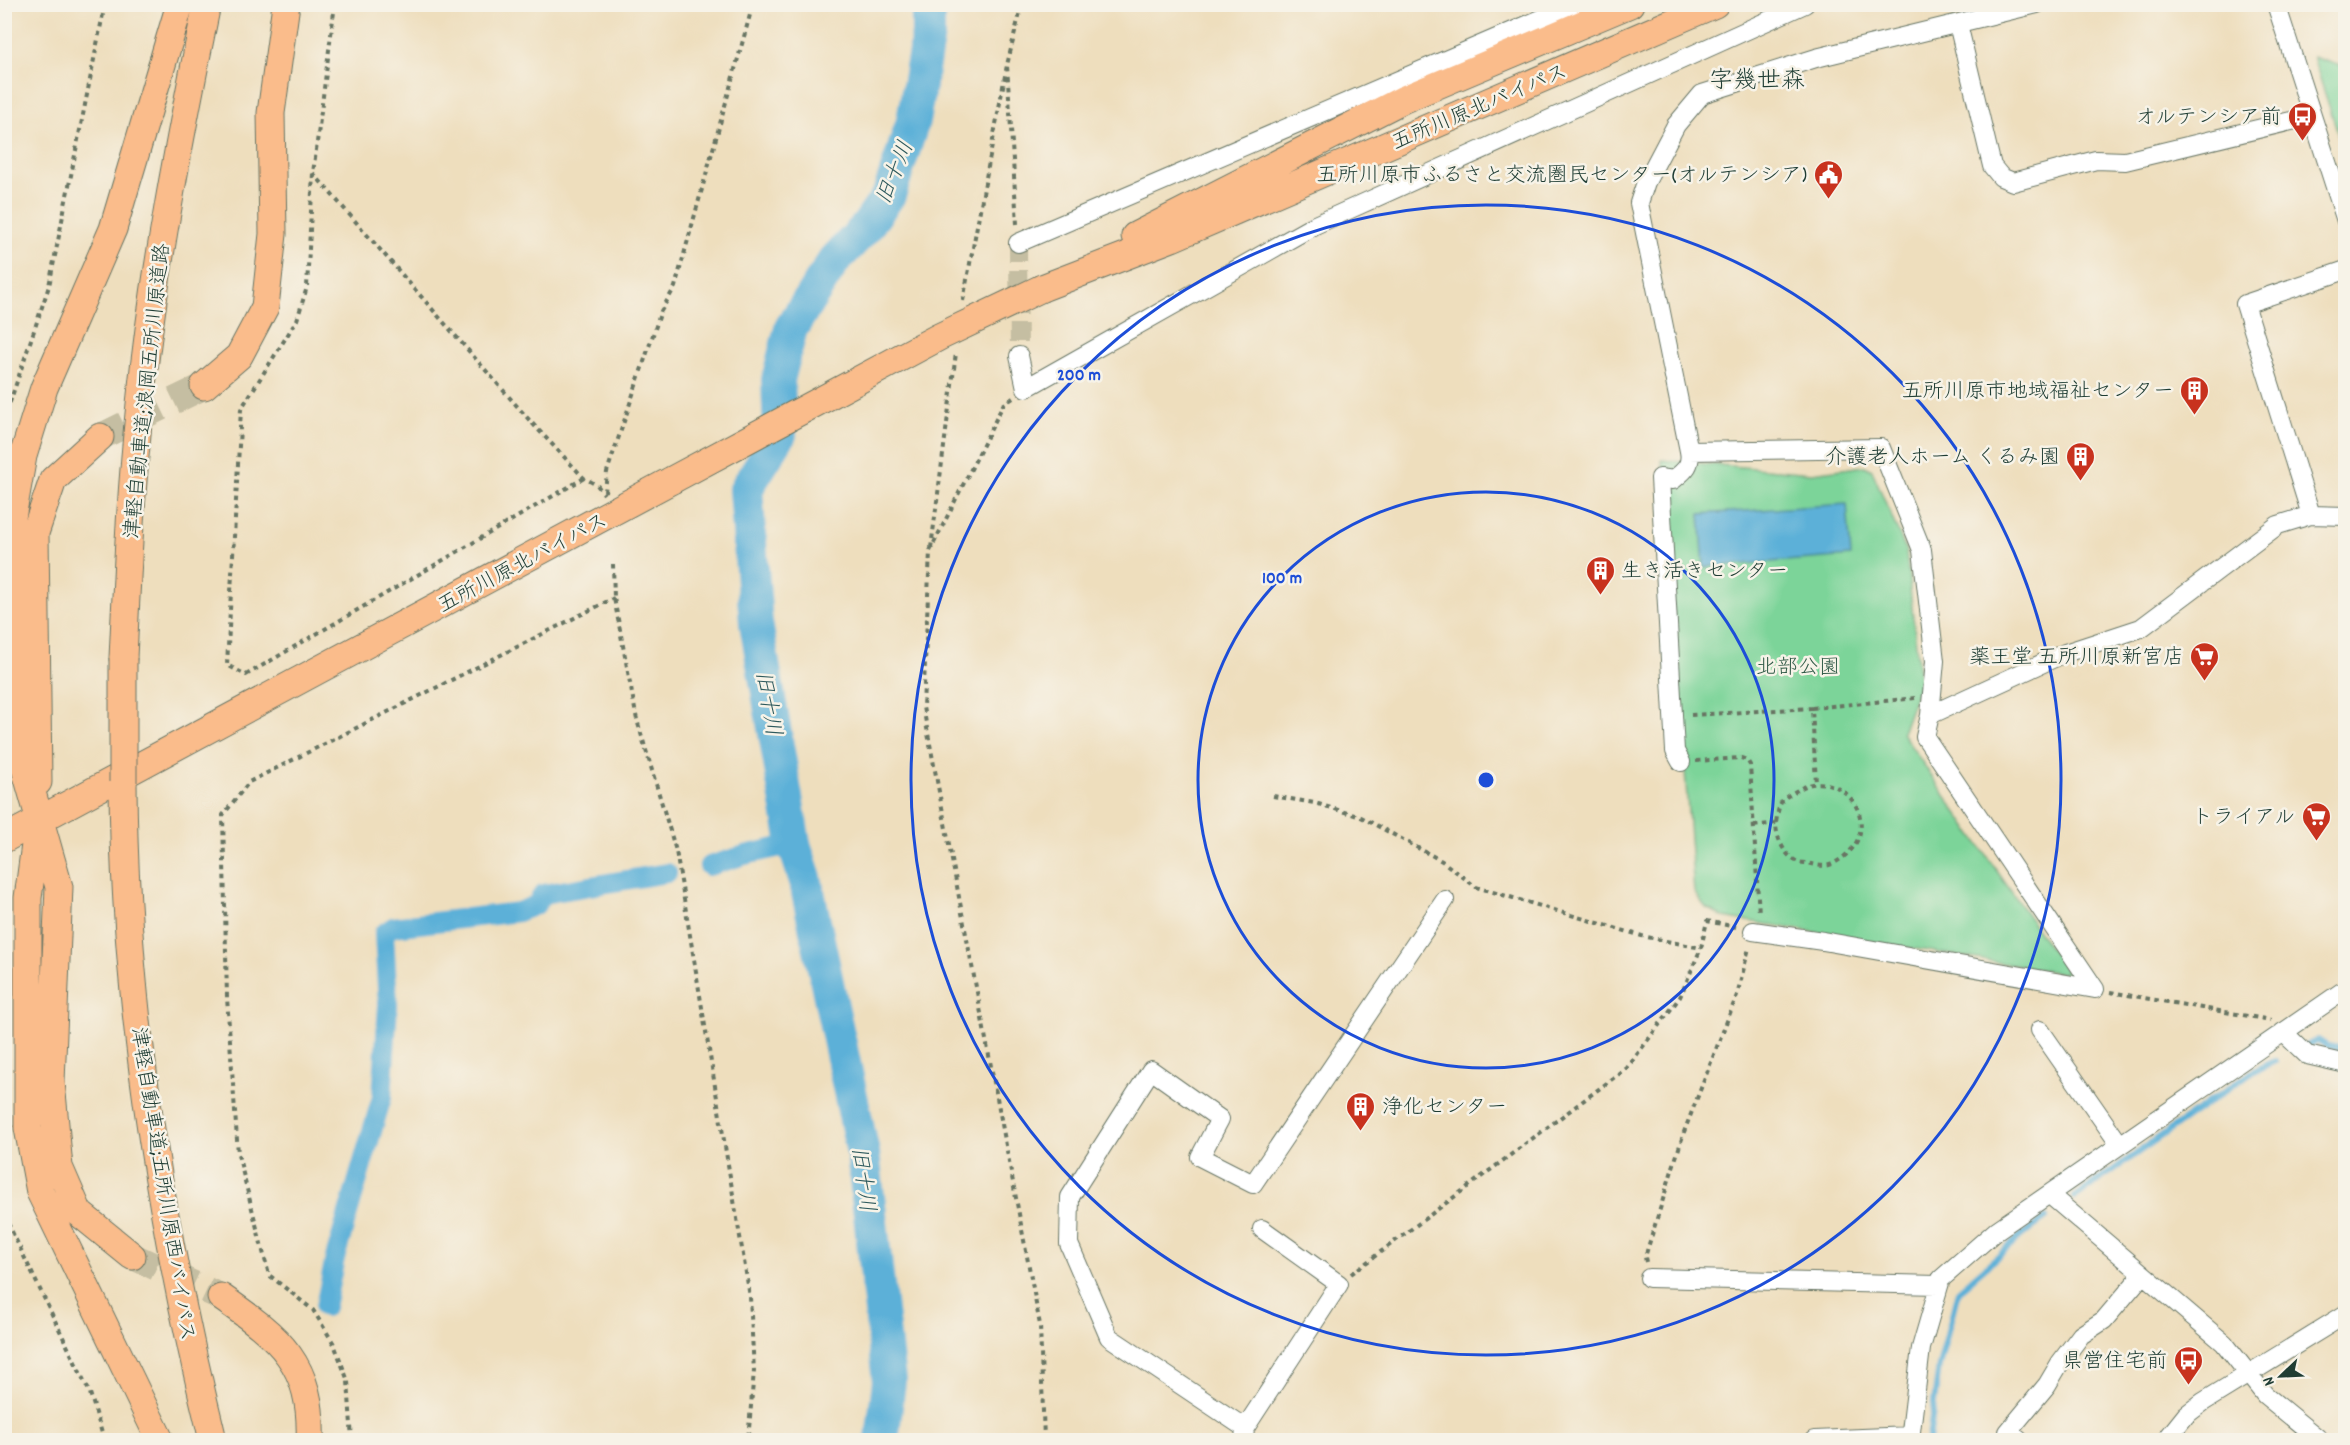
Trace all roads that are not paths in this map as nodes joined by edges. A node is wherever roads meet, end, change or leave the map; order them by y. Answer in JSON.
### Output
{"nodes":[{"id":1,"x":180,"y":4,"type":"edge"},
{"id":2,"x":207,"y":4,"type":"edge"},
{"id":3,"x":286,"y":4,"type":"edge"},
{"id":4,"x":1576,"y":4,"type":"edge"},
{"id":5,"x":1630,"y":4,"type":"edge"},
{"id":6,"x":1715,"y":4,"type":"edge"},
{"id":7,"x":1805,"y":4,"type":"edge"},
{"id":8,"x":2037,"y":4,"type":"edge"},
{"id":9,"x":2276,"y":4,"type":"edge"},
{"id":10,"x":1958,"y":24,"type":"junction"},
{"id":11,"x":2312,"y":116,"type":"junction"},
{"id":12,"x":2346,"y":222,"type":"edge"},
{"id":13,"x":1018,"y":243,"type":"road end"},
{"id":14,"x":2346,"y":270,"type":"edge"},
{"id":15,"x":1042,"y":288,"type":"junction"},
{"id":16,"x":1019,"y":356,"type":"tunnel mouth"},
{"id":17,"x":204,"y":386,"type":"tunnel mouth"},
{"id":18,"x":100,"y":437,"type":"tunnel mouth"},
{"id":19,"x":1689,"y":451,"type":"junction"},
{"id":20,"x":2311,"y":516,"type":"junction"},
{"id":21,"x":2346,"y":516,"type":"edge"},
{"id":22,"x":1930,"y":715,"type":"junction"},
{"id":23,"x":1681,"y":762,"type":"road end"},
{"id":24,"x":123,"y":782,"type":"joint"},
{"id":25,"x":39,"y":820,"type":"junction"},
{"id":26,"x":4,"y":840,"type":"edge"},
{"id":27,"x":1445,"y":900,"type":"dead end"},
{"id":28,"x":1756,"y":932,"type":"road end"},
{"id":29,"x":2346,"y":989,"type":"edge"},
{"id":30,"x":2040,"y":1030,"type":"dead end"},
{"id":31,"x":2283,"y":1032,"type":"junction"},
{"id":32,"x":2346,"y":1064,"type":"edge"},
{"id":33,"x":2120,"y":1145,"type":"junction"},
{"id":34,"x":2050,"y":1195,"type":"junction"},
{"id":35,"x":1262,"y":1229,"type":"dead end"},
{"id":36,"x":132,"y":1256,"type":"tunnel mouth"},
{"id":37,"x":2143,"y":1274,"type":"junction"},
{"id":38,"x":1649,"y":1278,"type":"road end"},
{"id":39,"x":1938,"y":1285,"type":"junction"},
{"id":40,"x":221,"y":1297,"type":"tunnel mouth"},
{"id":41,"x":2346,"y":1314,"type":"edge"},
{"id":42,"x":2248,"y":1373,"type":"junction"},
{"id":43,"x":1244,"y":1434,"type":"edge"},
{"id":44,"x":1910,"y":1438,"type":"edge"},
{"id":45,"x":160,"y":1440,"type":"edge"},
{"id":46,"x":213,"y":1440,"type":"edge"},
{"id":47,"x":310,"y":1440,"type":"edge"},
{"id":48,"x":1815,"y":1440,"type":"edge"},
{"id":49,"x":2019,"y":1440,"type":"edge"},
{"id":50,"x":2166,"y":1440,"type":"edge"},
{"id":51,"x":2320,"y":1440,"type":"edge"}],
"edges":[{"from":1,"to":25,"type":"highway"},
{"from":2,"to":24,"type":"highway","name":"津軽自動車道;浪岡五所川原道路","bridge":true},
{"from":3,"to":17,"type":"highway"},
{"from":4,"to":13,"type":"street"},
{"from":5,"to":15,"type":"highway","name":"五所川原北バイパス"},
{"from":6,"to":15,"type":"highway","name":"五所川原北バイパス"},
{"from":7,"to":16,"type":"street"},
{"from":8,"to":10,"type":"street"},
{"from":9,"to":11,"type":"street"},
{"from":10,"to":11,"type":"street"},
{"from":10,"to":19,"type":"street"},
{"from":11,"to":12,"type":"street"},
{"from":14,"to":20,"type":"street"},
{"from":15,"to":25,"type":"highway","name":"五所川原北バイパス","bridge":true},
{"from":18,"to":25,"type":"highway"},
{"from":19,"to":22,"type":"street"},
{"from":19,"to":23,"type":"street"},
{"from":20,"to":21,"type":"street"},
{"from":20,"to":22,"type":"street"},
{"from":22,"to":28,"type":"street"},
{"from":24,"to":46,"type":"highway","name":"津軽自動車道;五所川原西バイパス"},
{"from":25,"to":26,"type":"highway","name":"五所川原北バイパス"},
{"from":25,"to":36,"type":"highway"},
{"from":25,"to":45,"type":"highway"},
{"from":27,"to":43,"type":"street"},
{"from":29,"to":31,"type":"street"},
{"from":30,"to":33,"type":"street"},
{"from":31,"to":32,"type":"street"},
{"from":31,"to":33,"type":"street"},
{"from":33,"to":34,"type":"street"},
{"from":34,"to":37,"type":"street"},
{"from":34,"to":39,"type":"street"},
{"from":35,"to":43,"type":"street"},
{"from":37,"to":42,"type":"street"},
{"from":37,"to":49,"type":"street"},
{"from":38,"to":39,"type":"street"},
{"from":39,"to":44,"type":"street"},
{"from":40,"to":47,"type":"highway"},
{"from":41,"to":42,"type":"street"},
{"from":42,"to":50,"type":"street"},
{"from":42,"to":51,"type":"street"},
{"from":44,"to":48,"type":"street"}]}
